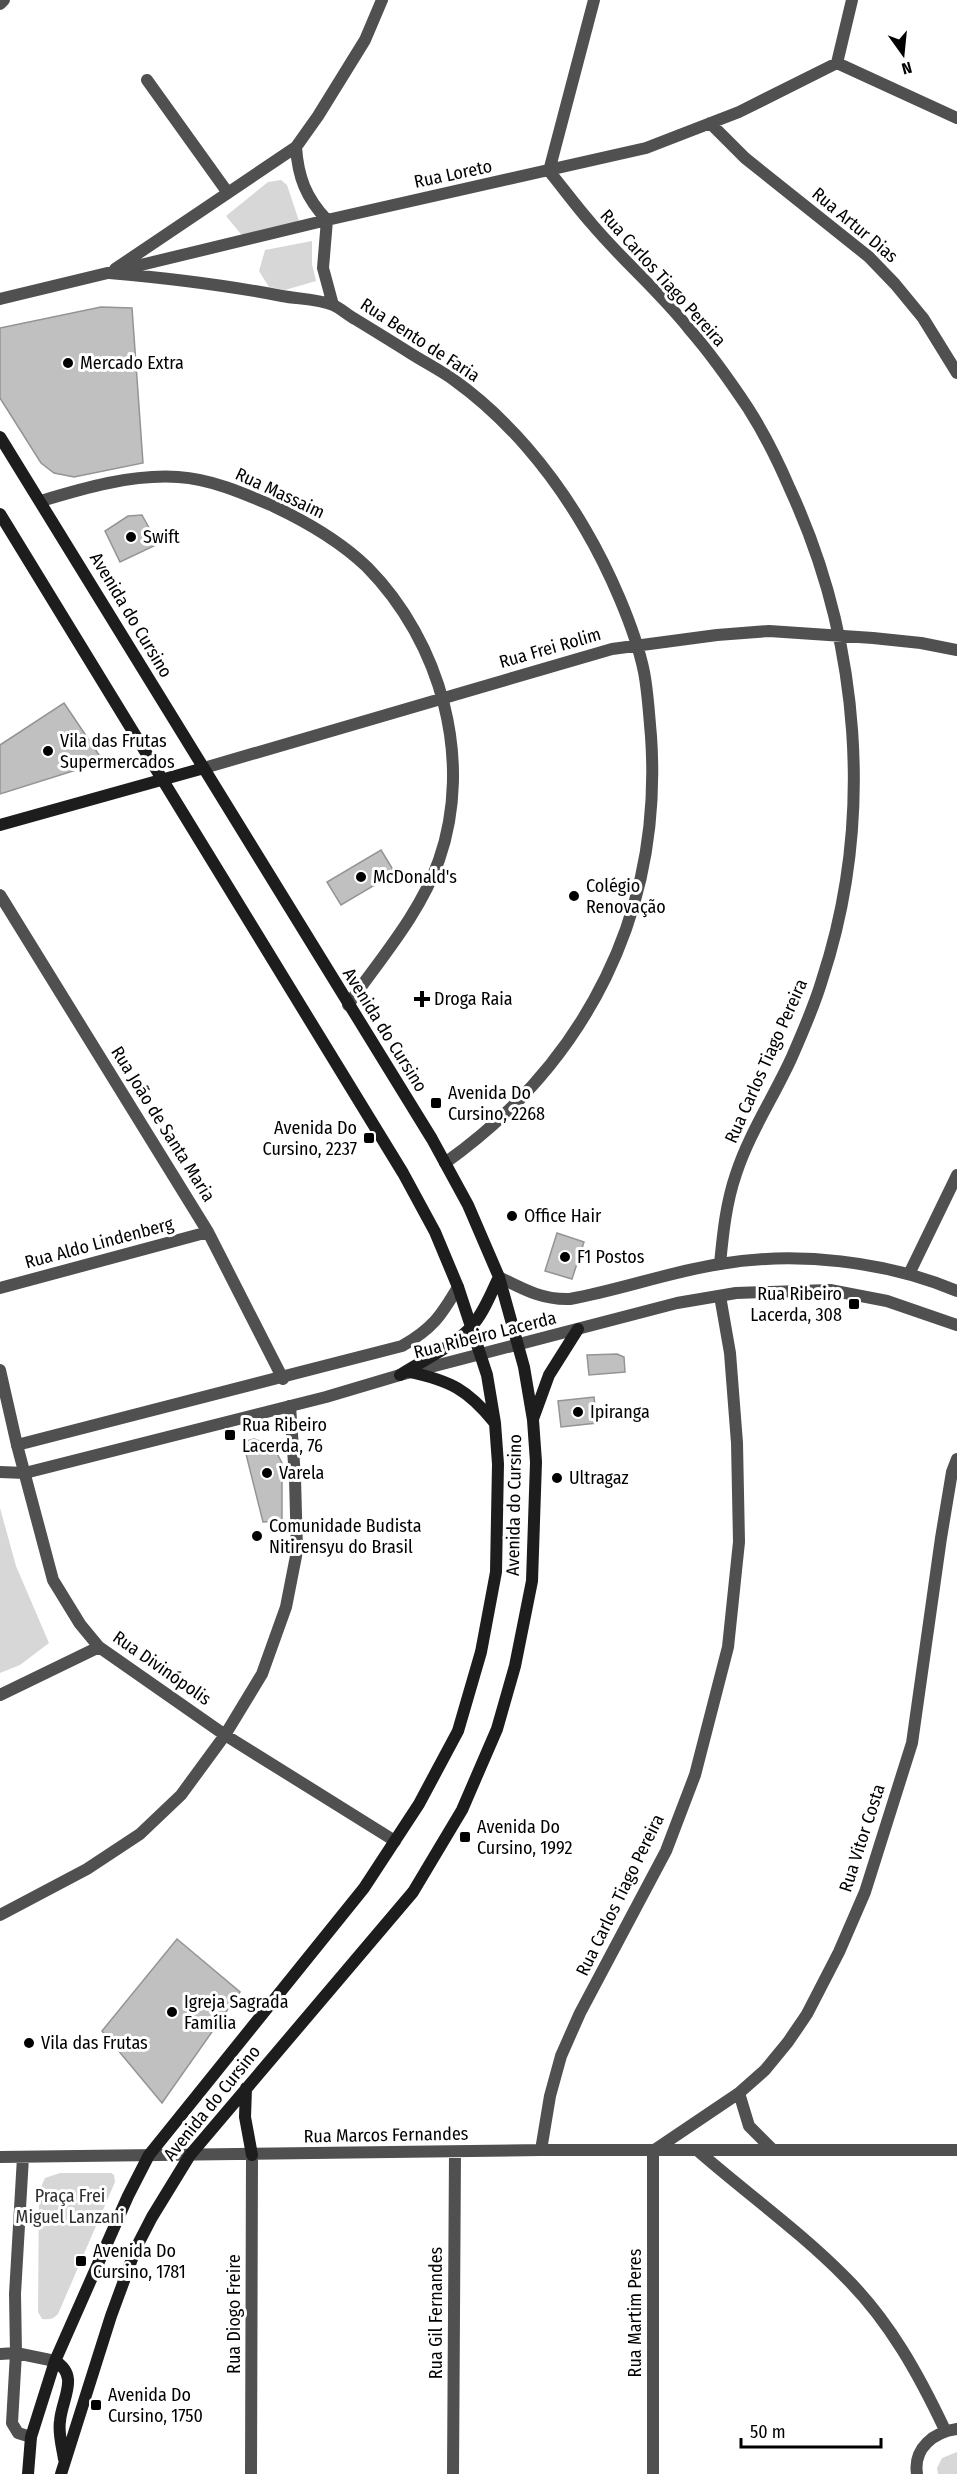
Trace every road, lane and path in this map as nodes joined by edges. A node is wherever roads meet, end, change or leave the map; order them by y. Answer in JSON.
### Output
{"nodes":[{"id":1,"x":4,"y":0,"type":"edge"},
{"id":2,"x":382,"y":0,"type":"edge"},
{"id":3,"x":594,"y":0,"type":"edge"},
{"id":4,"x":852,"y":0,"type":"edge"},
{"id":5,"x":0,"y":4,"type":"edge"},
{"id":6,"x":837,"y":63,"type":"junction"},
{"id":7,"x":147,"y":80,"type":"dead end"},
{"id":8,"x":957,"y":118,"type":"edge"},
{"id":9,"x":711,"y":123,"type":"junction"},
{"id":10,"x":296,"y":147,"type":"junction"},
{"id":11,"x":549,"y":171,"type":"junction"},
{"id":12,"x":228,"y":193,"type":"junction"},
{"id":13,"x":327,"y":220,"type":"junction"},
{"id":14,"x":109,"y":273,"type":"junction"},
{"id":15,"x":0,"y":299,"type":"edge"},
{"id":16,"x":333,"y":305,"type":"junction"},
{"id":17,"x":957,"y":373,"type":"edge"},
{"id":18,"x":0,"y":437,"type":"edge"},
{"id":19,"x":41,"y":501,"type":"junction"},
{"id":20,"x":0,"y":514,"type":"edge"},
{"id":21,"x":840,"y":636,"type":"junction"},
{"id":22,"x":636,"y":645,"type":"junction"},
{"id":23,"x":957,"y":650,"type":"edge"},
{"id":24,"x":442,"y":698,"type":"junction"},
{"id":25,"x":204,"y":768,"type":"junction"},
{"id":26,"x":165,"y":780,"type":"junction"},
{"id":27,"x":0,"y":825,"type":"edge"},
{"id":28,"x":0,"y":895,"type":"edge"},
{"id":29,"x":348,"y":1005,"type":"junction"},
{"id":30,"x":444,"y":1163,"type":"junction"},
{"id":31,"x":957,"y":1175,"type":"edge"},
{"id":32,"x":208,"y":1232,"type":"junction"},
{"id":33,"x":720,"y":1264,"type":"junction"},
{"id":34,"x":909,"y":1274,"type":"junction"},
{"id":35,"x":499,"y":1277,"type":"junction"},
{"id":36,"x":458,"y":1287,"type":"junction"},
{"id":37,"x":0,"y":1288,"type":"edge"},
{"id":38,"x":957,"y":1291,"type":"edge"},
{"id":39,"x":720,"y":1296,"type":"junction"},
{"id":40,"x":957,"y":1325,"type":"edge"},
{"id":41,"x":472,"y":1326,"type":"junction"},
{"id":42,"x":578,"y":1329,"type":"junction"},
{"id":43,"x":520,"y":1345,"type":"junction"},
{"id":44,"x":480,"y":1355,"type":"junction"},
{"id":45,"x":0,"y":1370,"type":"edge"},
{"id":46,"x":405,"y":1373,"type":"junction"},
{"id":47,"x":283,"y":1378,"type":"junction"},
{"id":48,"x":290,"y":1406,"type":"junction"},
{"id":49,"x":533,"y":1420,"type":"junction"},
{"id":50,"x":495,"y":1423,"type":"junction"},
{"id":51,"x":17,"y":1445,"type":"junction"},
{"id":52,"x":957,"y":1459,"type":"edge"},
{"id":53,"x":0,"y":1472,"type":"edge"},
{"id":54,"x":25,"y":1473,"type":"junction"},
{"id":55,"x":99,"y":1647,"type":"junction"},
{"id":56,"x":0,"y":1695,"type":"edge"},
{"id":57,"x":225,"y":1735,"type":"junction"},
{"id":58,"x":394,"y":1841,"type":"junction"},
{"id":59,"x":0,"y":1915,"type":"edge"},
{"id":60,"x":246,"y":2088,"type":"junction"},
{"id":61,"x":739,"y":2093,"type":"junction"},
{"id":62,"x":541,"y":2150,"type":"junction"},
{"id":63,"x":697,"y":2150,"type":"junction"},
{"id":64,"x":773,"y":2150,"type":"junction"},
{"id":65,"x":957,"y":2150,"type":"edge"},
{"id":66,"x":653,"y":2151,"type":"junction"},
{"id":67,"x":455,"y":2152,"type":"junction"},
{"id":68,"x":149,"y":2155,"type":"junction"},
{"id":69,"x":190,"y":2155,"type":"junction"},
{"id":70,"x":252,"y":2155,"type":"junction"},
{"id":71,"x":0,"y":2157,"type":"edge"},
{"id":72,"x":23,"y":2157,"type":"junction"},
{"id":73,"x":16,"y":2353,"type":"junction"},
{"id":74,"x":0,"y":2354,"type":"edge"},
{"id":75,"x":55,"y":2361,"type":"junction"},
{"id":76,"x":951,"y":2429,"type":"edge"},
{"id":77,"x":31,"y":2437,"type":"junction"},
{"id":78,"x":65,"y":2460,"type":"junction"},
{"id":79,"x":28,"y":2474,"type":"edge"},
{"id":80,"x":61,"y":2474,"type":"edge"},
{"id":81,"x":251,"y":2474,"type":"edge"},
{"id":82,"x":453,"y":2474,"type":"edge"},
{"id":83,"x":653,"y":2474,"type":"edge"},
{"id":84,"x":917,"y":2474,"type":"edge"}],
"edges":[{"from":1,"to":5,"type":"street"},
{"from":2,"to":10,"type":"street"},
{"from":3,"to":11,"type":"street"},
{"from":4,"to":6,"type":"street"},
{"from":6,"to":8,"type":"street"},
{"from":6,"to":9,"type":"street","name":"Rua Loreto"},
{"from":7,"to":12,"type":"street"},
{"from":9,"to":11,"type":"street","name":"Rua Loreto"},
{"from":9,"to":17,"type":"street","name":"Rua Artur Dias"},
{"from":10,"to":12,"type":"street"},
{"from":10,"to":13,"type":"street"},
{"from":11,"to":13,"type":"street","name":"Rua Loreto"},
{"from":11,"to":21,"type":"street","name":"Rua Carlos Tiago Pereira"},
{"from":12,"to":14,"type":"street"},
{"from":13,"to":14,"type":"street","name":"Rua Loreto"},
{"from":13,"to":16,"type":"street"},
{"from":14,"to":15,"type":"street","name":"Rua Loreto"},
{"from":14,"to":16,"type":"street","name":"Rua Bento de Faria"},
{"from":16,"to":22,"type":"street","name":"Rua Bento de Faria"},
{"from":18,"to":19,"type":"main road","name":"Avenida do Cursino"},
{"from":19,"to":24,"type":"street","name":"Rua Massaim"},
{"from":19,"to":25,"type":"main road","name":"Avenida do Cursino"},
{"from":20,"to":26,"type":"main road","name":"Avenida do Cursino"},
{"from":21,"to":22,"type":"street","name":"Rua Frei Rolim"},
{"from":21,"to":23,"type":"street","name":"Rua Frei Rolim"},
{"from":21,"to":33,"type":"street","name":"Rua Carlos Tiago Pereira"},
{"from":22,"to":24,"type":"street","name":"Rua Frei Rolim"},
{"from":22,"to":30,"type":"street","name":"Rua Bento de Faria"},
{"from":24,"to":25,"type":"street","name":"Rua Frei Rolim"},
{"from":24,"to":29,"type":"street","name":"Rua Massaim"},
{"from":25,"to":26,"type":"main road","name":"Rua Frei Rolim"},
{"from":25,"to":29,"type":"main road","name":"Avenida do Cursino"},
{"from":26,"to":27,"type":"main road","name":"Rua Frei Rolim"},
{"from":26,"to":36,"type":"main road","name":"Avenida do Cursino"},
{"from":28,"to":32,"type":"street","name":"Rua João de Santa Maria"},
{"from":29,"to":30,"type":"main road","name":"Avenida do Cursino"},
{"from":30,"to":35,"type":"main road","name":"Avenida do Cursino"},
{"from":31,"to":34,"type":"street"},
{"from":32,"to":37,"type":"street","name":"Rua Aldo Lindenberg"},
{"from":32,"to":47,"type":"street","name":"Rua João de Santa Maria"},
{"from":33,"to":34,"type":"street","name":"Rua Ribeiro Lacerda"},
{"from":33,"to":35,"type":"street","name":"Rua Ribeiro Lacerda"},
{"from":34,"to":38,"type":"street","name":"Rua Ribeiro Lacerda"},
{"from":35,"to":41,"type":"main road"},
{"from":35,"to":43,"type":"main road","name":"Avenida do Cursino"},
{"from":36,"to":41,"type":"main road","name":"Avenida do Cursino"},
{"from":36,"to":47,"type":"street","name":"Rua Ribeiro Lacerda"},
{"from":39,"to":40,"type":"street","name":"Rua Ribeiro Lacerda"},
{"from":39,"to":42,"type":"street","name":"Rua Ribeiro Lacerda"},
{"from":39,"to":62,"type":"street","name":"Rua Carlos Tiago Pereira"},
{"from":41,"to":44,"type":"main road","name":"Avenida do Cursino"},
{"from":41,"to":46,"type":"main road"},
{"from":42,"to":43,"type":"street","name":"Rua Ribeiro Lacerda"},
{"from":42,"to":49,"type":"main road"},
{"from":43,"to":44,"type":"street","name":"Rua Ribeiro Lacerda"},
{"from":43,"to":49,"type":"main road","name":"Avenida do Cursino"},
{"from":44,"to":46,"type":"street","name":"Rua Ribeiro Lacerda"},
{"from":44,"to":50,"type":"main road","name":"Avenida do Cursino"},
{"from":45,"to":51,"type":"street","name":"Rua Divinópolis"},
{"from":46,"to":48,"type":"street","name":"Rua Ribeiro Lacerda"},
{"from":46,"to":50,"type":"main road"},
{"from":47,"to":51,"type":"street","name":"Rua Ribeiro Lacerda"},
{"from":48,"to":54,"type":"street","name":"Rua Ribeiro Lacerda"},
{"from":48,"to":57,"type":"street"},
{"from":49,"to":60,"type":"main road","name":"Avenida do Cursino"},
{"from":50,"to":58,"type":"main road","name":"Avenida do Cursino"},
{"from":51,"to":54,"type":"street","name":"Rua Divinópolis"},
{"from":52,"to":61,"type":"street","name":"Rua Vitor Costa"},
{"from":53,"to":54,"type":"street","name":"Rua Ribeiro Lacerda"},
{"from":54,"to":55,"type":"street","name":"Rua Divinópolis"},
{"from":55,"to":56,"type":"street"},
{"from":55,"to":57,"type":"street","name":"Rua Divinópolis"},
{"from":57,"to":58,"type":"street","name":"Rua Divinópolis"},
{"from":57,"to":59,"type":"street"},
{"from":58,"to":68,"type":"main road","name":"Avenida do Cursino"},
{"from":60,"to":69,"type":"main road","name":"Avenida do Cursino"},
{"from":60,"to":70,"type":"main road"},
{"from":61,"to":64,"type":"street"},
{"from":61,"to":66,"type":"street","name":"Rua Vitor Costa"},
{"from":62,"to":66,"type":"street","name":"Rua Marcos Fernandes"},
{"from":62,"to":67,"type":"street","name":"Rua Marcos Fernandes"},
{"from":63,"to":64,"type":"street","name":"Rua Marcos Fernandes"},
{"from":63,"to":66,"type":"street","name":"Rua Marcos Fernandes"},
{"from":63,"to":76,"type":"street"},
{"from":64,"to":65,"type":"street","name":"Rua Marcos Fernandes"},
{"from":66,"to":83,"type":"street","name":"Rua Martim Peres"},
{"from":67,"to":70,"type":"street","name":"Rua Marcos Fernandes"},
{"from":67,"to":82,"type":"street","name":"Rua Gil Fernandes"},
{"from":68,"to":69,"type":"street","name":"Rua Marcos Fernandes"},
{"from":68,"to":72,"type":"street","name":"Rua Marcos Fernandes"},
{"from":68,"to":75,"type":"main road","name":"Avenida do Cursino"},
{"from":69,"to":70,"type":"street","name":"Rua Marcos Fernandes"},
{"from":69,"to":78,"type":"main road","name":"Avenida do Cursino"},
{"from":70,"to":81,"type":"street","name":"Rua Diogo Freire"},
{"from":71,"to":72,"type":"street","name":"Rua Marcos Fernandes"},
{"from":72,"to":73,"type":"street"},
{"from":73,"to":74,"type":"street"},
{"from":73,"to":75,"type":"street"},
{"from":73,"to":77,"type":"street"},
{"from":75,"to":77,"type":"main road","name":"Avenida do Cursino"},
{"from":75,"to":78,"type":"main road"},
{"from":76,"to":84,"type":"street"},
{"from":77,"to":79,"type":"main road","name":"Avenida do Cursino"},
{"from":78,"to":80,"type":"main road","name":"Avenida do Cursino"}]}
